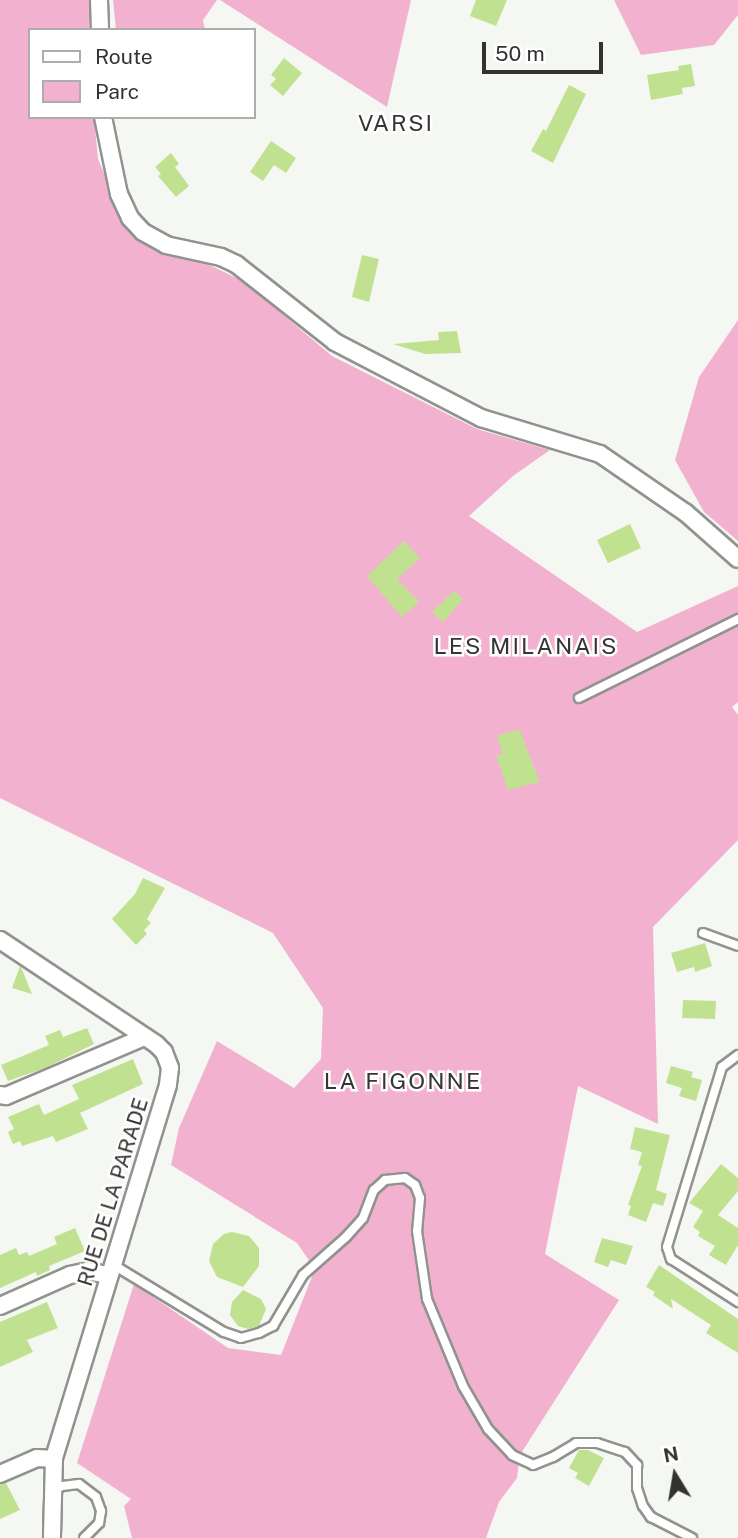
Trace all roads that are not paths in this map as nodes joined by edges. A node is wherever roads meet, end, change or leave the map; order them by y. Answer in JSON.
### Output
{"nodes":[{"id":1,"x":99,"y":0,"type":"edge"},
{"id":2,"x":100,"y":28,"type":"edge"},
{"id":3,"x":103,"y":119,"type":"edge"},
{"id":4,"x":738,"y":559,"type":"edge"},
{"id":5,"x":738,"y":619,"type":"edge"},
{"id":6,"x":579,"y":698,"type":"dead end"},
{"id":7,"x":703,"y":933,"type":"dead end"},
{"id":8,"x":0,"y":940,"type":"edge"},
{"id":9,"x":738,"y":946,"type":"edge"},
{"id":10,"x":144,"y":1037,"type":"junction"},
{"id":11,"x":738,"y":1055,"type":"edge"},
{"id":12,"x":0,"y":1095,"type":"edge"},
{"id":13,"x":110,"y":1269,"type":"junction"},
{"id":14,"x":738,"y":1302,"type":"edge"},
{"id":15,"x":0,"y":1306,"type":"edge"},
{"id":16,"x":54,"y":1459,"type":"junction"},
{"id":17,"x":0,"y":1474,"type":"edge"},
{"id":18,"x":54,"y":1491,"type":"junction"},
{"id":19,"x":52,"y":1538,"type":"edge"},
{"id":20,"x":84,"y":1538,"type":"edge"},
{"id":21,"x":692,"y":1538,"type":"edge"}],
"edges":[{"from":1,"to":2,"type":"street"},
{"from":3,"to":4,"type":"street"},
{"from":5,"to":6,"type":"lane"},
{"from":7,"to":9,"type":"lane"},
{"from":8,"to":10,"type":"street","name":"RUE DE LA PARADE"},
{"from":10,"to":12,"type":"street"},
{"from":10,"to":13,"type":"street","name":"RUE DE LA PARADE"},
{"from":11,"to":14,"type":"lane"},
{"from":13,"to":15,"type":"street"},
{"from":13,"to":16,"type":"street","name":"RUE DE LA PARADE"},
{"from":13,"to":21,"type":"lane"},
{"from":16,"to":17,"type":"street"},
{"from":16,"to":18,"type":"street","name":"RUE DE LA PARADE"},
{"from":18,"to":19,"type":"street","name":"RUE DE LA PARADE"},
{"from":18,"to":20,"type":"lane"}]}
